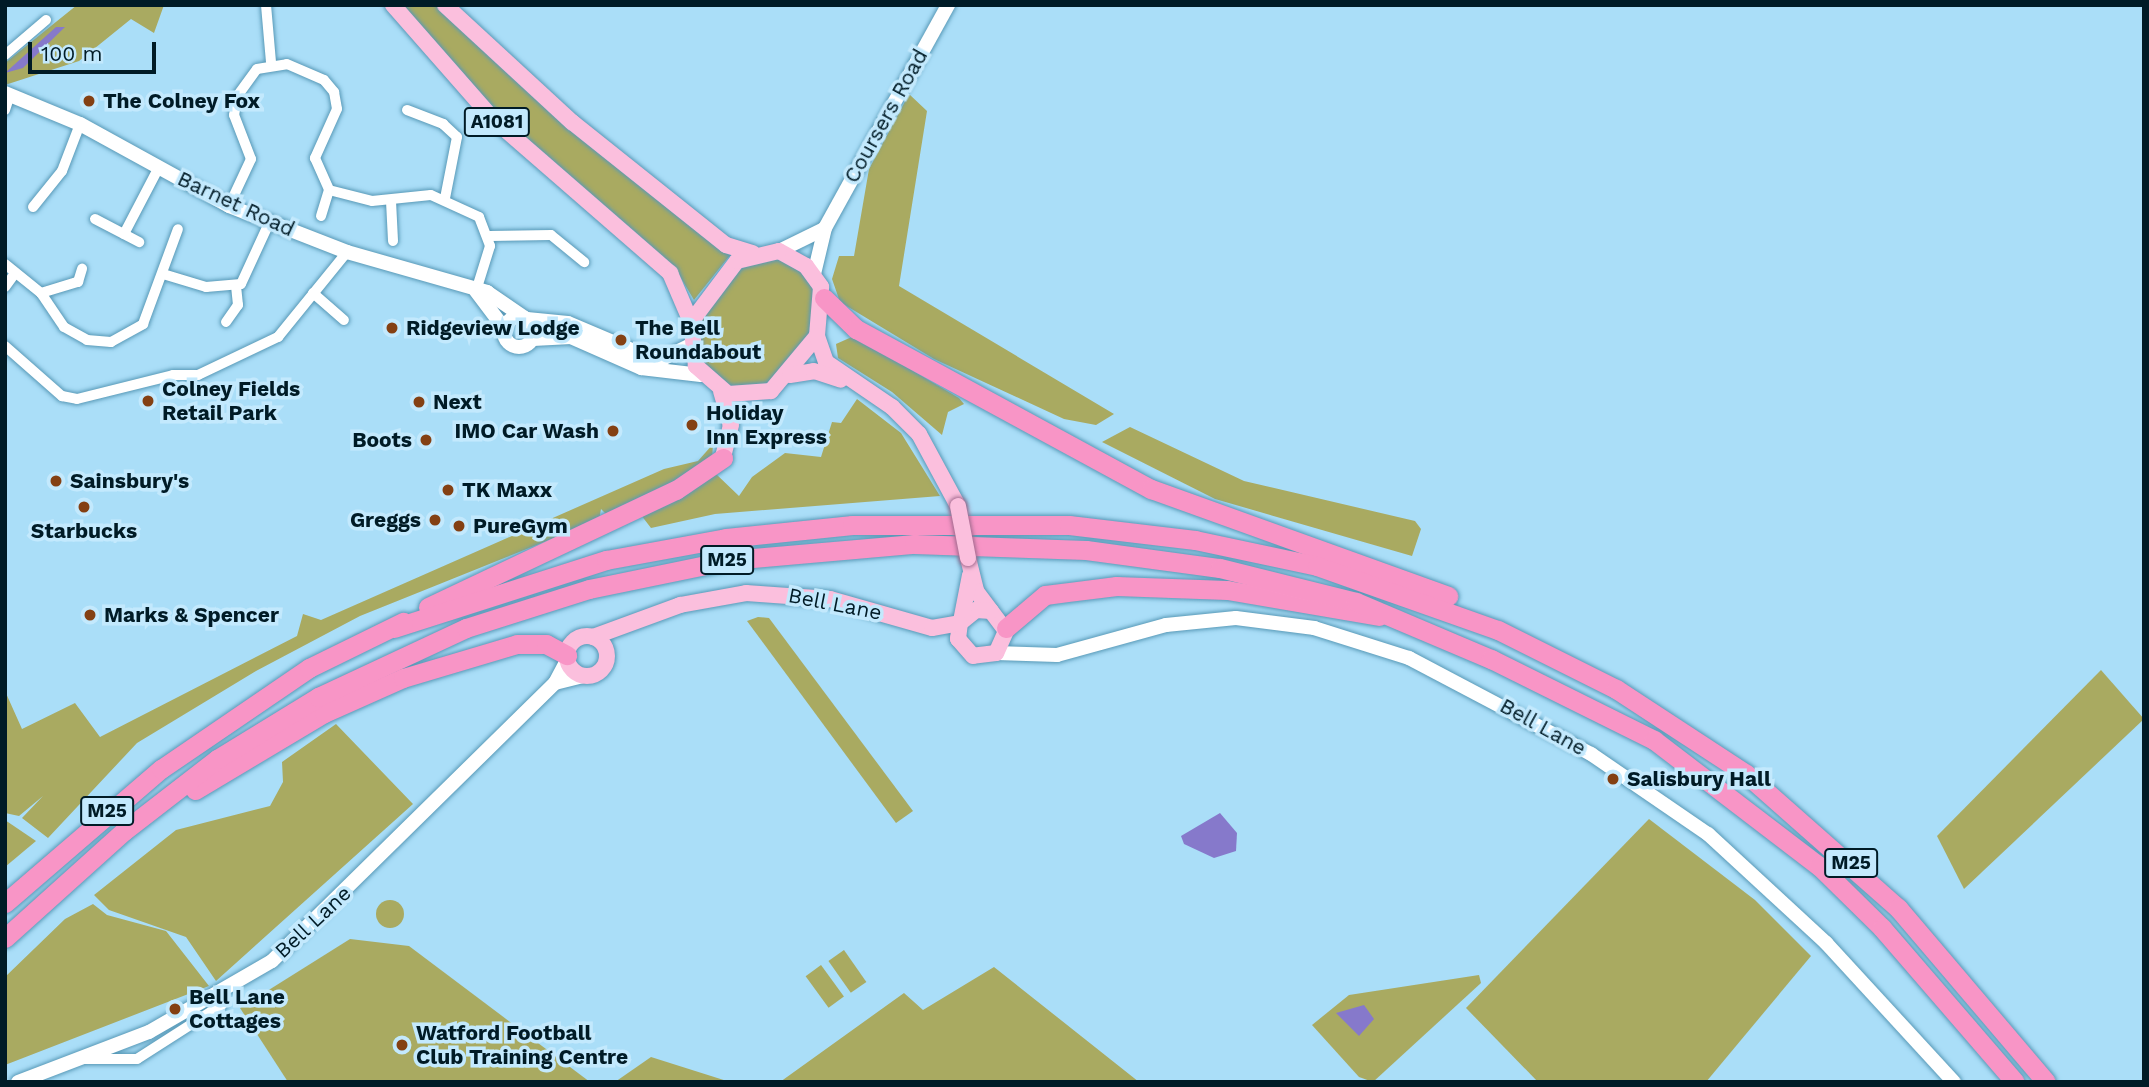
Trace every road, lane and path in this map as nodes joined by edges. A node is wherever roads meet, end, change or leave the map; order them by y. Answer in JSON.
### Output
{"nodes":[{"id":1,"x":266,"y":5,"type":"edge"},
{"id":2,"x":393,"y":5,"type":"edge"},
{"id":3,"x":445,"y":5,"type":"edge"},
{"id":4,"x":948,"y":5,"type":"edge"},
{"id":5,"x":46,"y":20,"type":"dead end"},
{"id":6,"x":5,"y":55,"type":"edge"},
{"id":7,"x":271,"y":62,"type":"junction"},
{"id":8,"x":8,"y":94,"type":"edge"},
{"id":9,"x":5,"y":110,"type":"edge"},
{"id":10,"x":407,"y":110,"type":"dead end"},
{"id":11,"x":80,"y":124,"type":"junction"},
{"id":12,"x":159,"y":167,"type":"junction"},
{"id":13,"x":330,"y":190,"type":"junction"},
{"id":14,"x":446,"y":198,"type":"junction"},
{"id":15,"x":391,"y":201,"type":"junction"},
{"id":16,"x":229,"y":206,"type":"junction"},
{"id":17,"x":33,"y":207,"type":"dead end"},
{"id":18,"x":321,"y":216,"type":"dead end"},
{"id":19,"x":95,"y":219,"type":"dead end"},
{"id":20,"x":269,"y":223,"type":"junction"},
{"id":21,"x":825,"y":228,"type":"junction"},
{"id":22,"x":178,"y":229,"type":"dead end"},
{"id":23,"x":124,"y":234,"type":"junction"},
{"id":24,"x":490,"y":236,"type":"junction"},
{"id":25,"x":139,"y":242,"type":"dead end"},
{"id":26,"x":393,"y":242,"type":"dead end"},
{"id":27,"x":347,"y":251,"type":"junction"},
{"id":28,"x":779,"y":251,"type":"junction"},
{"id":29,"x":753,"y":253,"type":"junction"},
{"id":30,"x":584,"y":262,"type":"dead end"},
{"id":31,"x":5,"y":264,"type":"edge"},
{"id":32,"x":82,"y":270,"type":"dead end"},
{"id":33,"x":15,"y":273,"type":"junction"},
{"id":34,"x":163,"y":274,"type":"junction"},
{"id":35,"x":814,"y":274,"type":"junction"},
{"id":36,"x":5,"y":287,"type":"edge"},
{"id":37,"x":236,"y":287,"type":"junction"},
{"id":38,"x":476,"y":291,"type":"junction"},
{"id":39,"x":41,"y":293,"type":"junction"},
{"id":40,"x":313,"y":293,"type":"junction"},
{"id":41,"x":824,"y":298,"type":"junction"},
{"id":42,"x":526,"y":318,"type":"junction"},
{"id":43,"x":344,"y":320,"type":"dead end"},
{"id":44,"x":226,"y":322,"type":"dead end"},
{"id":45,"x":691,"y":322,"type":"junction"},
{"id":46,"x":504,"y":328,"type":"junction"},
{"id":47,"x":817,"y":337,"type":"junction"},
{"id":48,"x":533,"y":339,"type":"junction"},
{"id":49,"x":5,"y":346,"type":"edge"},
{"id":50,"x":689,"y":346,"type":"junction"},
{"id":51,"x":701,"y":375,"type":"junction"},
{"id":52,"x":790,"y":375,"type":"junction"},
{"id":53,"x":867,"y":388,"type":"junction"},
{"id":54,"x":721,"y":391,"type":"junction"},
{"id":55,"x":723,"y":458,"type":"joint"},
{"id":56,"x":969,"y":566,"type":"junction"},
{"id":57,"x":991,"y":611,"type":"junction"},
{"id":58,"x":1387,"y":617,"type":"junction"},
{"id":59,"x":961,"y":622,"type":"junction"},
{"id":60,"x":394,"y":628,"type":"junction"},
{"id":61,"x":932,"y":628,"type":"junction"},
{"id":62,"x":1006,"y":630,"type":"junction"},
{"id":63,"x":1498,"y":630,"type":"junction"},
{"id":64,"x":616,"y":631,"type":"junction"},
{"id":65,"x":593,"y":637,"type":"junction"},
{"id":66,"x":962,"y":647,"type":"junction"},
{"id":67,"x":606,"y":652,"type":"junction"},
{"id":68,"x":996,"y":653,"type":"junction"},
{"id":69,"x":1025,"y":653,"type":"junction"},
{"id":70,"x":567,"y":658,"type":"junction"},
{"id":71,"x":583,"y":676,"type":"junction"},
{"id":72,"x":555,"y":683,"type":"junction"},
{"id":73,"x":124,"y":831,"type":"junction"},
{"id":74,"x":5,"y":903,"type":"edge"},
{"id":75,"x":5,"y":938,"type":"edge"},
{"id":76,"x":223,"y":1004,"type":"dead end"},
{"id":77,"x":76,"y":1058,"type":"junction"},
{"id":78,"x":18,"y":1082,"type":"edge"},
{"id":79,"x":1954,"y":1082,"type":"edge"},
{"id":80,"x":2015,"y":1082,"type":"edge"},
{"id":81,"x":2046,"y":1082,"type":"edge"}],
"edges":[{"from":1,"to":7,"type":"street"},
{"from":2,"to":45,"type":"main road","number":"A1081"},
{"from":3,"to":29,"type":"main road","number":"A1081"},
{"from":4,"to":21,"type":"main road","name":"Coursers Road"},
{"from":5,"to":6,"type":"street"},
{"from":7,"to":13,"type":"street"},
{"from":7,"to":16,"type":"street"},
{"from":8,"to":9,"type":"street"},
{"from":8,"to":11,"type":"main road","name":"Barnet Road"},
{"from":10,"to":14,"type":"street"},
{"from":11,"to":12,"type":"main road","name":"Barnet Road"},
{"from":11,"to":17,"type":"street"},
{"from":12,"to":16,"type":"main road","name":"Barnet Road"},
{"from":12,"to":23,"type":"street"},
{"from":13,"to":15,"type":"street"},
{"from":13,"to":18,"type":"street"},
{"from":14,"to":15,"type":"street"},
{"from":14,"to":24,"type":"street"},
{"from":15,"to":26,"type":"street"},
{"from":16,"to":20,"type":"main road","name":"Barnet Road"},
{"from":19,"to":23,"type":"street"},
{"from":20,"to":27,"type":"main road","name":"Barnet Road"},
{"from":20,"to":37,"type":"street"},
{"from":21,"to":28,"type":"main road","name":"Coursers Road"},
{"from":21,"to":35,"type":"main road","name":"Coursers Road"},
{"from":22,"to":34,"type":"street"},
{"from":23,"to":25,"type":"street"},
{"from":24,"to":30,"type":"street"},
{"from":24,"to":38,"type":"street"},
{"from":27,"to":38,"type":"main road","name":"Barnet Road"},
{"from":27,"to":40,"type":"street"},
{"from":28,"to":29,"type":"main road"},
{"from":28,"to":35,"type":"main road"},
{"from":29,"to":45,"type":"main road"},
{"from":31,"to":33,"type":"street"},
{"from":32,"to":39,"type":"street"},
{"from":33,"to":36,"type":"street"},
{"from":33,"to":39,"type":"street"},
{"from":34,"to":37,"type":"street"},
{"from":34,"to":39,"type":"street"},
{"from":35,"to":41,"type":"main road"},
{"from":37,"to":44,"type":"street"},
{"from":38,"to":42,"type":"main road","name":"Barnet Road"},
{"from":38,"to":46,"type":"main road"},
{"from":40,"to":43,"type":"street"},
{"from":40,"to":49,"type":"street"},
{"from":41,"to":47,"type":"main road"},
{"from":41,"to":63,"type":"highway","number":"M25"},
{"from":42,"to":46,"type":"main road"},
{"from":42,"to":48,"type":"main road"},
{"from":42,"to":50,"type":"main road"},
{"from":45,"to":50,"type":"main road"},
{"from":46,"to":48,"type":"main road"},
{"from":47,"to":52,"type":"main road"},
{"from":47,"to":53,"type":"main road"},
{"from":48,"to":51,"type":"main road"},
{"from":50,"to":51,"type":"main road"},
{"from":51,"to":54,"type":"main road"},
{"from":52,"to":53,"type":"main road"},
{"from":52,"to":54,"type":"main road"},
{"from":53,"to":56,"type":"main road","bridge":true},
{"from":54,"to":55,"type":"main road"},
{"from":55,"to":60,"type":"highway","number":"M25"},
{"from":56,"to":57,"type":"main road"},
{"from":56,"to":59,"type":"main road"},
{"from":57,"to":59,"type":"main road"},
{"from":57,"to":62,"type":"main road"},
{"from":58,"to":62,"type":"highway","number":"M25"},
{"from":58,"to":73,"type":"highway","number":"M25"},
{"from":58,"to":80,"type":"highway","number":"M25"},
{"from":59,"to":61,"type":"main road","name":"Bell Lane"},
{"from":59,"to":66,"type":"main road"},
{"from":60,"to":63,"type":"highway","number":"M25"},
{"from":60,"to":74,"type":"highway","number":"M25"},
{"from":61,"to":64,"type":"main road","name":"Bell Lane"},
{"from":61,"to":66,"type":"main road","name":"Bell Lane"},
{"from":62,"to":68,"type":"main road"},
{"from":62,"to":69,"type":"main road"},
{"from":63,"to":81,"type":"highway","number":"M25"},
{"from":64,"to":65,"type":"main road","name":"Bell Lane"},
{"from":64,"to":67,"type":"main road"},
{"from":65,"to":67,"type":"main road"},
{"from":65,"to":70,"type":"main road"},
{"from":66,"to":68,"type":"main road"},
{"from":67,"to":71,"type":"main road"},
{"from":68,"to":69,"type":"main road","name":"Bell Lane"},
{"from":69,"to":79,"type":"main road","name":"Bell Lane"},
{"from":70,"to":71,"type":"main road"},
{"from":70,"to":72,"type":"main road","name":"Bell Lane"},
{"from":70,"to":73,"type":"highway","number":"M25"},
{"from":71,"to":72,"type":"main road"},
{"from":72,"to":77,"type":"main road","name":"Bell Lane"},
{"from":73,"to":75,"type":"highway","number":"M25"},
{"from":76,"to":77,"type":"street"},
{"from":77,"to":78,"type":"main road","name":"Bell Lane"}]}
